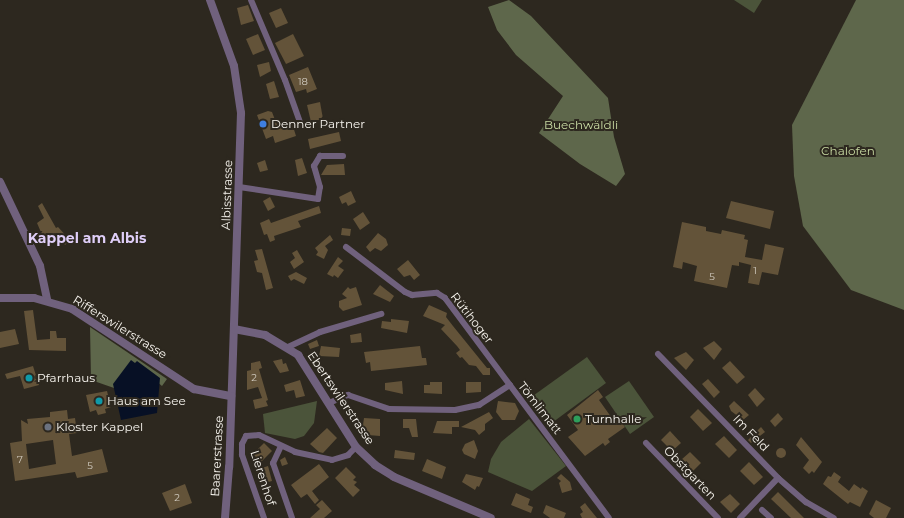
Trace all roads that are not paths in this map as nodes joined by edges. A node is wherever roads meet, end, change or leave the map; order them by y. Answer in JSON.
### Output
{"nodes":[{"id":1,"x":210,"y":0,"type":"edge"},
{"id":2,"x":251,"y":0,"type":"edge"},
{"id":3,"x":300,"y":125,"type":"dead end"},
{"id":4,"x":343,"y":156,"type":"dead end"},
{"id":5,"x":0,"y":182,"type":"edge"},
{"id":6,"x":239,"y":187,"type":"junction"},
{"id":7,"x":346,"y":247,"type":"dead end"},
{"id":8,"x":0,"y":298,"type":"edge"},
{"id":9,"x":47,"y":300,"type":"junction"},
{"id":10,"x":381,"y":314,"type":"dead end"},
{"id":11,"x":234,"y":329,"type":"junction"},
{"id":12,"x":288,"y":347,"type":"junction"},
{"id":13,"x":658,"y":354,"type":"dead end"},
{"id":14,"x":510,"y":385,"type":"junction"},
{"id":15,"x":231,"y":396,"type":"junction"},
{"id":16,"x":330,"y":403,"type":"junction"},
{"id":17,"x":646,"y":443,"type":"dead end"},
{"id":18,"x":281,"y":446,"type":"junction"},
{"id":19,"x":356,"y":448,"type":"junction"},
{"id":20,"x":778,"y":478,"type":"junction"},
{"id":21,"x":762,"y":510,"type":"dead end"},
{"id":22,"x":225,"y":518,"type":"edge"},
{"id":23,"x":264,"y":518,"type":"edge"},
{"id":24,"x":292,"y":518,"type":"edge"},
{"id":25,"x":491,"y":518,"type":"edge"},
{"id":26,"x":609,"y":518,"type":"edge"},
{"id":27,"x":718,"y":518,"type":"edge"},
{"id":28,"x":740,"y":518,"type":"edge"},
{"id":29,"x":771,"y":518,"type":"edge"},
{"id":30,"x":834,"y":518,"type":"edge"}],
"edges":[{"from":1,"to":6,"type":"street","name":"Albisstrasse"},
{"from":2,"to":3,"type":"street"},
{"from":4,"to":6,"type":"street"},
{"from":5,"to":9,"type":"street"},
{"from":6,"to":11,"type":"street","name":"Albisstrasse"},
{"from":7,"to":14,"type":"street","name":"Rütihoger"},
{"from":8,"to":9,"type":"street","name":"Rifferswilerstrasse"},
{"from":9,"to":15,"type":"street","name":"Rifferswilerstrasse"},
{"from":10,"to":12,"type":"street"},
{"from":11,"to":12,"type":"street","name":"Ebertswilerstrasse"},
{"from":11,"to":15,"type":"street","name":"Albisstrasse"},
{"from":12,"to":16,"type":"street","name":"Ebertswilerstrasse"},
{"from":13,"to":20,"type":"street","name":"Im Feld"},
{"from":14,"to":16,"type":"street","name":"Tömlimatt"},
{"from":14,"to":26,"type":"street","name":"Tömlimatt"},
{"from":15,"to":22,"type":"street","name":"Baarerstrasse"},
{"from":16,"to":19,"type":"street","name":"Ebertswilerstrasse"},
{"from":17,"to":27,"type":"street","name":"Obstgarten"},
{"from":18,"to":19,"type":"street","name":"Lierenhof"},
{"from":18,"to":23,"type":"street","name":"Lierenhof"},
{"from":18,"to":24,"type":"street","name":"Lierenhof"},
{"from":19,"to":25,"type":"street","name":"Ebertswilerstrasse"},
{"from":20,"to":28,"type":"street"},
{"from":20,"to":30,"type":"street","name":"Im Feld"},
{"from":21,"to":29,"type":"street"}]}
